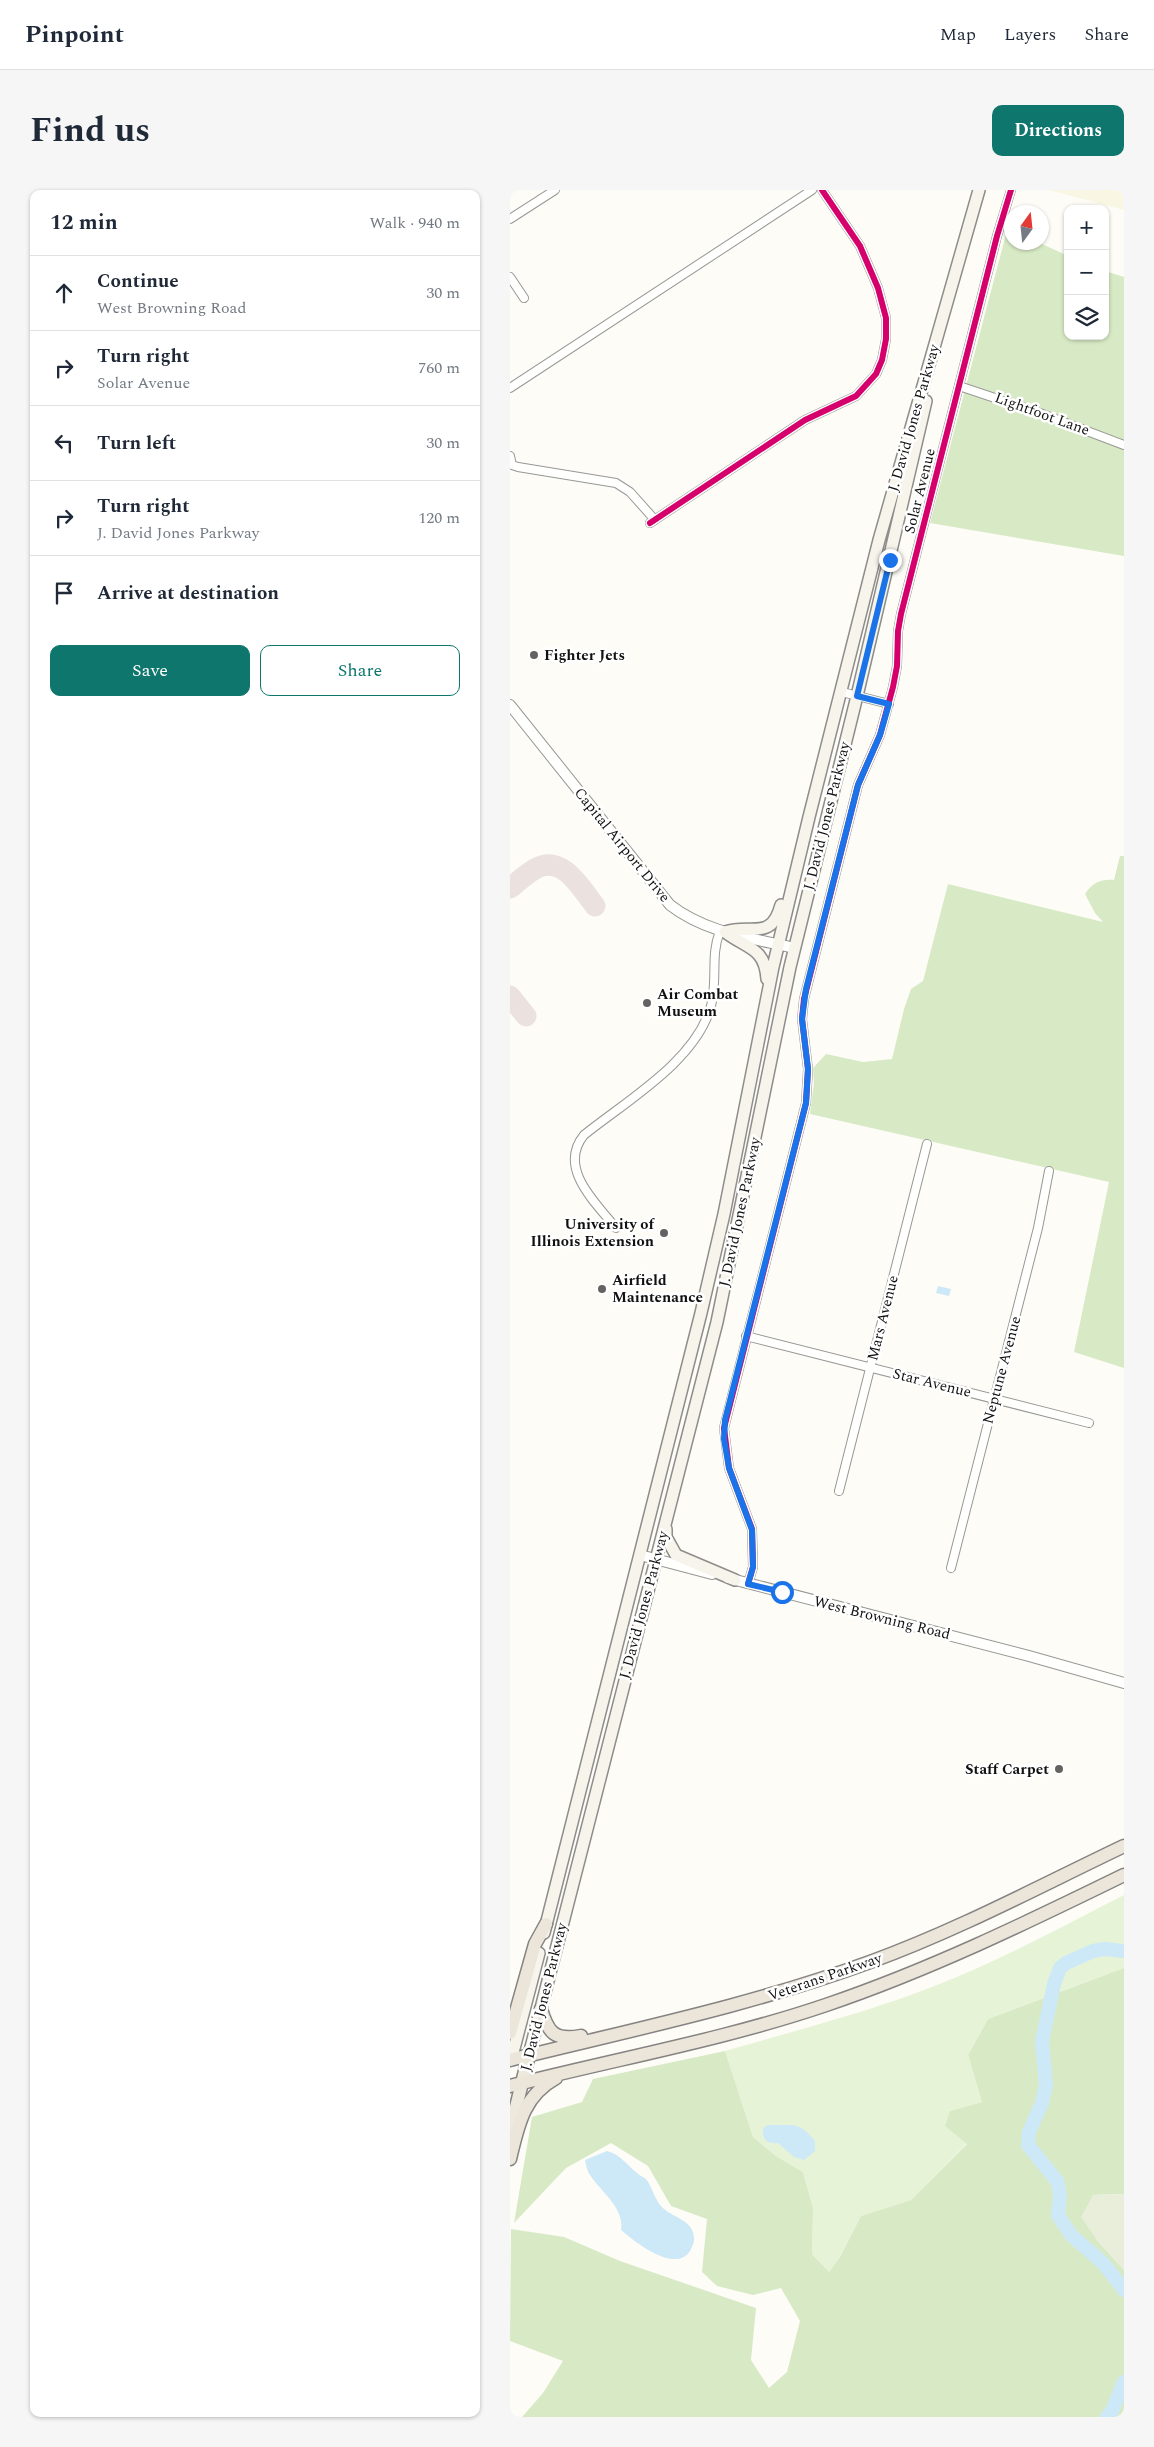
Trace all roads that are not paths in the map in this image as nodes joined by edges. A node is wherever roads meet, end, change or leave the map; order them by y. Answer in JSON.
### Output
{"nodes":[{"id":1,"x":555,"y":190,"type":"edge"},
{"id":2,"x":812,"y":190,"type":"edge"},
{"id":3,"x":822,"y":190,"type":"edge"},
{"id":4,"x":978,"y":190,"type":"edge"},
{"id":5,"x":1011,"y":190,"type":"edge"},
{"id":6,"x":510,"y":219,"type":"edge"},
{"id":7,"x":510,"y":277,"type":"edge"},
{"id":8,"x":952,"y":287,"type":"junction"},
{"id":9,"x":524,"y":298,"type":"dead end"},
{"id":10,"x":959,"y":386,"type":"junction"},
{"id":11,"x":510,"y":388,"type":"edge"},
{"id":12,"x":1124,"y":445,"type":"edge"},
{"id":13,"x":510,"y":456,"type":"edge"},
{"id":14,"x":842,"y":692,"type":"junction"},
{"id":15,"x":857,"y":696,"type":"junction"},
{"id":16,"x":889,"y":704,"type":"junction"},
{"id":17,"x":510,"y":706,"type":"edge"},
{"id":18,"x":809,"y":817,"type":"junction"},
{"id":19,"x":723,"y":931,"type":"junction"},
{"id":20,"x":778,"y":944,"type":"junction"},
{"id":21,"x":794,"y":948,"type":"junction"},
{"id":22,"x":768,"y":992,"type":"junction"},
{"id":23,"x":927,"y":1144,"type":"dead end"},
{"id":24,"x":1050,"y":1171,"type":"dead end"},
{"id":25,"x":616,"y":1228,"type":"dead end"},
{"id":26,"x":746,"y":1336,"type":"junction"},
{"id":27,"x":871,"y":1367,"type":"junction"},
{"id":28,"x":994,"y":1398,"type":"junction"},
{"id":29,"x":1089,"y":1423,"type":"dead end"},
{"id":30,"x":838,"y":1491,"type":"dead end"},
{"id":31,"x":666,"y":1522,"type":"junction"},
{"id":32,"x":640,"y":1555,"type":"junction"},
{"id":33,"x":656,"y":1560,"type":"junction"},
{"id":34,"x":951,"y":1568,"type":"dead end"},
{"id":35,"x":735,"y":1580,"type":"junction"},
{"id":36,"x":748,"y":1584,"type":"junction"},
{"id":37,"x":1124,"y":1683,"type":"edge"},
{"id":38,"x":1124,"y":1846,"type":"edge"},
{"id":39,"x":1124,"y":1874,"type":"edge"},
{"id":40,"x":546,"y":1924,"type":"junction"},
{"id":41,"x":541,"y":2009,"type":"junction"},
{"id":42,"x":688,"y":2018,"type":"junction"},
{"id":43,"x":510,"y":2033,"type":"edge"},
{"id":44,"x":529,"y":2055,"type":"junction"},
{"id":45,"x":510,"y":2061,"type":"edge"},
{"id":46,"x":567,"y":2073,"type":"junction"},
{"id":47,"x":516,"y":2084,"type":"edge"},
{"id":48,"x":510,"y":2131,"type":"edge"},
{"id":49,"x":510,"y":2159,"type":"edge"}],
"edges":[{"from":1,"to":6,"type":"street"},
{"from":2,"to":11,"type":"street"},
{"from":3,"to":13,"type":"street"},
{"from":4,"to":8,"type":"main road","name":"J. David Jones Parkway"},
{"from":5,"to":10,"type":"street","name":"Solar Avenue"},
{"from":7,"to":9,"type":"street"},
{"from":8,"to":14,"type":"main road","name":"J. David Jones Parkway"},
{"from":8,"to":15,"type":"main road","name":"J. David Jones Parkway"},
{"from":10,"to":12,"type":"street","name":"Lightfoot Lane"},
{"from":10,"to":16,"type":"street","name":"Solar Avenue"},
{"from":14,"to":15,"type":"street"},
{"from":14,"to":18,"type":"main road","name":"J. David Jones Parkway"},
{"from":15,"to":16,"type":"street"},
{"from":15,"to":21,"type":"main road","name":"J. David Jones Parkway"},
{"from":16,"to":26,"type":"street","name":"Solar Avenue"},
{"from":17,"to":19,"type":"street","name":"Capital Airport Drive"},
{"from":18,"to":19,"type":"main road"},
{"from":18,"to":20,"type":"main road","name":"J. David Jones Parkway"},
{"from":19,"to":20,"type":"street","name":"Capital Airport Drive"},
{"from":19,"to":22,"type":"main road"},
{"from":19,"to":25,"type":"street"},
{"from":20,"to":21,"type":"street","name":"Capital Airport Drive"},
{"from":20,"to":22,"type":"main road","name":"J. David Jones Parkway"},
{"from":21,"to":31,"type":"main road","name":"J. David Jones Parkway"},
{"from":22,"to":32,"type":"main road","name":"J. David Jones Parkway"},
{"from":23,"to":27,"type":"street","name":"Mars Avenue"},
{"from":24,"to":28,"type":"street","name":"Neptune Avenue"},
{"from":26,"to":27,"type":"street","name":"Star Avenue"},
{"from":26,"to":36,"type":"street","name":"Solar Avenue"},
{"from":27,"to":28,"type":"street","name":"Star Avenue"},
{"from":27,"to":30,"type":"street","name":"Mars Avenue"},
{"from":28,"to":29,"type":"street","name":"Star Avenue"},
{"from":28,"to":34,"type":"street","name":"Neptune Avenue"},
{"from":31,"to":33,"type":"main road","name":"J. David Jones Parkway"},
{"from":31,"to":35,"type":"main road"},
{"from":32,"to":33,"type":"street","name":"West Browning Road"},
{"from":32,"to":40,"type":"main road","name":"J. David Jones Parkway"},
{"from":33,"to":35,"type":"street","name":"West Browning Road"},
{"from":33,"to":41,"type":"main road","name":"J. David Jones Parkway"},
{"from":35,"to":36,"type":"street","name":"West Browning Road"},
{"from":36,"to":37,"type":"street","name":"West Browning Road"},
{"from":38,"to":42,"type":"highway","name":"Veterans Parkway"},
{"from":39,"to":46,"type":"highway","name":"Veterans Parkway"},
{"from":40,"to":43,"type":"highway"},
{"from":40,"to":45,"type":"main road","name":"J. David Jones Parkway"},
{"from":41,"to":42,"type":"highway"},
{"from":41,"to":44,"type":"main road","name":"J. David Jones Parkway"},
{"from":42,"to":44,"type":"highway","name":"Veterans Parkway"},
{"from":44,"to":45,"type":"highway","name":"Veterans Parkway"},
{"from":44,"to":47,"type":"main road","name":"J. David Jones Parkway"},
{"from":46,"to":47,"type":"highway","name":"Veterans Parkway"},
{"from":46,"to":49,"type":"highway"},
{"from":47,"to":48,"type":"main road","name":"J. David Jones Parkway"}]}
